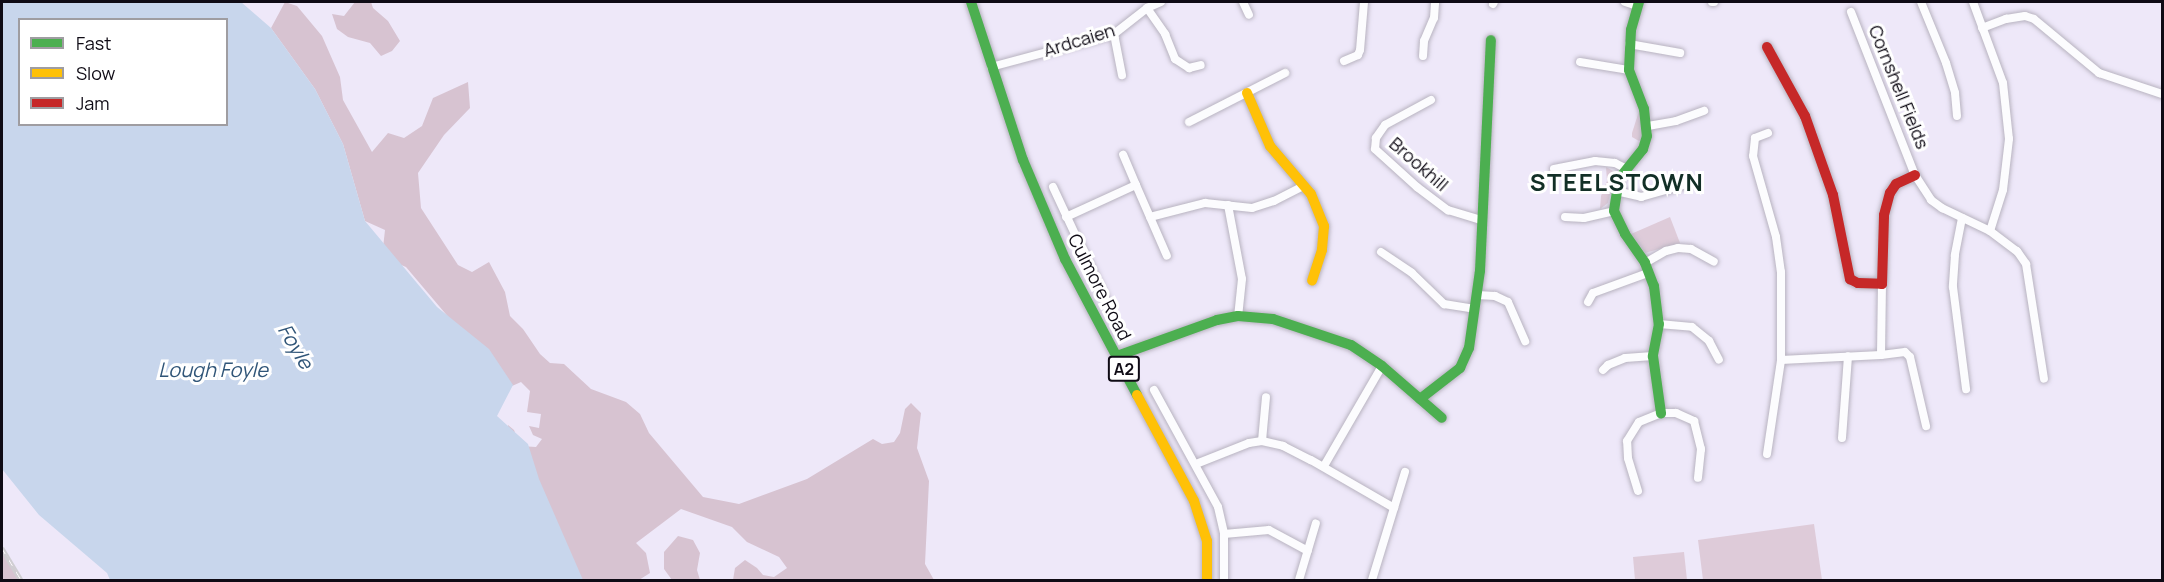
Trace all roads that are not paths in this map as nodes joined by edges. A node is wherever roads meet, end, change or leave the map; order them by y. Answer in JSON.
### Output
{"nodes":[{"id":1,"x":971,"y":2,"type":"edge"},
{"id":2,"x":1161,"y":2,"type":"edge"},
{"id":3,"x":1243,"y":2,"type":"edge"},
{"id":4,"x":1364,"y":2,"type":"edge"},
{"id":5,"x":1435,"y":2,"type":"edge"},
{"id":6,"x":1625,"y":2,"type":"edge"},
{"id":7,"x":1921,"y":2,"type":"edge"},
{"id":8,"x":1973,"y":2,"type":"edge"},
{"id":9,"x":1638,"y":4,"type":"edge"},
{"id":10,"x":1147,"y":8,"type":"junction"},
{"id":11,"x":1851,"y":12,"type":"dead end"},
{"id":12,"x":1249,"y":15,"type":"dead end"},
{"id":13,"x":1982,"y":28,"type":"junction"},
{"id":14,"x":1113,"y":34,"type":"junction"},
{"id":15,"x":1491,"y":40,"type":"dead end"},
{"id":16,"x":1629,"y":44,"type":"junction"},
{"id":17,"x":1767,"y":46,"type":"dead end"},
{"id":18,"x":1680,"y":53,"type":"dead end"},
{"id":19,"x":1423,"y":56,"type":"dead end"},
{"id":20,"x":1344,"y":61,"type":"dead end"},
{"id":21,"x":1580,"y":62,"type":"dead end"},
{"id":22,"x":1201,"y":65,"type":"dead end"},
{"id":23,"x":991,"y":68,"type":"junction"},
{"id":24,"x":1629,"y":70,"type":"junction"},
{"id":25,"x":1285,"y":73,"type":"dead end"},
{"id":26,"x":1122,"y":75,"type":"dead end"},
{"id":27,"x":1246,"y":93,"type":"junction"},
{"id":28,"x":2163,"y":94,"type":"edge"},
{"id":29,"x":1431,"y":100,"type":"dead end"},
{"id":30,"x":1704,"y":111,"type":"dead end"},
{"id":31,"x":1957,"y":116,"type":"dead end"},
{"id":32,"x":1189,"y":122,"type":"dead end"},
{"id":33,"x":1648,"y":126,"type":"junction"},
{"id":34,"x":1768,"y":133,"type":"dead end"},
{"id":35,"x":1124,"y":154,"type":"dead end"},
{"id":36,"x":1554,"y":169,"type":"dead end"},
{"id":37,"x":1627,"y":169,"type":"junction"},
{"id":38,"x":1915,"y":175,"type":"junction"},
{"id":39,"x":1694,"y":182,"type":"dead end"},
{"id":40,"x":1136,"y":185,"type":"junction"},
{"id":41,"x":1303,"y":186,"type":"junction"},
{"id":42,"x":1053,"y":187,"type":"dead end"},
{"id":43,"x":1616,"y":191,"type":"junction"},
{"id":44,"x":1228,"y":205,"type":"junction"},
{"id":45,"x":1614,"y":211,"type":"junction"},
{"id":46,"x":1066,"y":217,"type":"junction"},
{"id":47,"x":1565,"y":217,"type":"dead end"},
{"id":48,"x":1150,"y":218,"type":"junction"},
{"id":49,"x":1962,"y":218,"type":"junction"},
{"id":50,"x":1481,"y":220,"type":"junction"},
{"id":51,"x":1990,"y":231,"type":"junction"},
{"id":52,"x":1381,"y":252,"type":"dead end"},
{"id":53,"x":1167,"y":256,"type":"dead end"},
{"id":54,"x":1714,"y":262,"type":"dead end"},
{"id":55,"x":1646,"y":268,"type":"junction"},
{"id":56,"x":1312,"y":280,"type":"dead end"},
{"id":57,"x":1882,"y":284,"type":"junction"},
{"id":58,"x":1477,"y":295,"type":"junction"},
{"id":59,"x":1588,"y":302,"type":"dead end"},
{"id":60,"x":1107,"y":303,"type":"dead end"},
{"id":61,"x":1474,"y":309,"type":"junction"},
{"id":62,"x":1238,"y":316,"type":"junction"},
{"id":63,"x":1659,"y":324,"type":"junction"},
{"id":64,"x":1525,"y":341,"type":"dead end"},
{"id":65,"x":1881,"y":355,"type":"junction"},
{"id":66,"x":1117,"y":356,"type":"junction"},
{"id":67,"x":1653,"y":356,"type":"junction"},
{"id":68,"x":1848,"y":357,"type":"junction"},
{"id":69,"x":1719,"y":360,"type":"dead end"},
{"id":70,"x":1780,"y":360,"type":"junction"},
{"id":71,"x":1382,"y":366,"type":"junction"},
{"id":72,"x":1603,"y":370,"type":"dead end"},
{"id":73,"x":2044,"y":379,"type":"dead end"},
{"id":74,"x":1966,"y":389,"type":"dead end"},
{"id":75,"x":1154,"y":390,"type":"dead end"},
{"id":76,"x":1266,"y":397,"type":"dead end"},
{"id":77,"x":1420,"y":399,"type":"junction"},
{"id":78,"x":1661,"y":412,"type":"junction"},
{"id":79,"x":1442,"y":418,"type":"dead end"},
{"id":80,"x":1926,"y":426,"type":"dead end"},
{"id":81,"x":1842,"y":438,"type":"dead end"},
{"id":82,"x":1262,"y":441,"type":"junction"},
{"id":83,"x":1767,"y":453,"type":"dead end"},
{"id":84,"x":1196,"y":464,"type":"junction"},
{"id":85,"x":1324,"y":466,"type":"junction"},
{"id":86,"x":1405,"y":472,"type":"dead end"},
{"id":87,"x":1698,"y":478,"type":"dead end"},
{"id":88,"x":1638,"y":491,"type":"dead end"},
{"id":89,"x":1394,"y":508,"type":"junction"},
{"id":90,"x":1316,"y":523,"type":"dead end"},
{"id":91,"x":1224,"y":534,"type":"junction"},
{"id":92,"x":1308,"y":551,"type":"junction"},
{"id":93,"x":1207,"y":580,"type":"edge"},
{"id":94,"x":1224,"y":580,"type":"edge"},
{"id":95,"x":1299,"y":580,"type":"edge"},
{"id":96,"x":1372,"y":580,"type":"edge"}],
"edges":[{"from":1,"to":23,"type":"street","name":"Culmore Road","number":"A2"},
{"from":2,"to":10,"type":"street","name":"Ardcaien"},
{"from":3,"to":12,"type":"street"},
{"from":4,"to":20,"type":"street"},
{"from":5,"to":19,"type":"street"},
{"from":6,"to":9,"type":"street"},
{"from":7,"to":31,"type":"street"},
{"from":8,"to":13,"type":"street"},
{"from":9,"to":16,"type":"street"},
{"from":10,"to":14,"type":"street","name":"Ardcaien"},
{"from":10,"to":22,"type":"street"},
{"from":11,"to":38,"type":"street","name":"Cornshell Fields"},
{"from":13,"to":28,"type":"street"},
{"from":13,"to":51,"type":"street"},
{"from":14,"to":23,"type":"street","name":"Ardcaien"},
{"from":14,"to":26,"type":"street"},
{"from":15,"to":50,"type":"street"},
{"from":16,"to":18,"type":"street"},
{"from":16,"to":24,"type":"street"},
{"from":17,"to":57,"type":"street"},
{"from":21,"to":24,"type":"street"},
{"from":23,"to":66,"type":"street","name":"Culmore Road","number":"A2"},
{"from":24,"to":33,"type":"street"},
{"from":25,"to":27,"type":"street"},
{"from":27,"to":32,"type":"street"},
{"from":27,"to":41,"type":"street"},
{"from":29,"to":50,"type":"street","name":"Brookhill"},
{"from":30,"to":33,"type":"street"},
{"from":33,"to":37,"type":"street"},
{"from":34,"to":70,"type":"street"},
{"from":35,"to":40,"type":"street"},
{"from":36,"to":37,"type":"street"},
{"from":37,"to":43,"type":"street"},
{"from":38,"to":49,"type":"street","name":"Cornshell Fields"},
{"from":38,"to":57,"type":"street","name":"Cornshell Fields"},
{"from":39,"to":43,"type":"street"},
{"from":40,"to":46,"type":"street"},
{"from":40,"to":48,"type":"street"},
{"from":41,"to":44,"type":"street"},
{"from":41,"to":56,"type":"street"},
{"from":42,"to":46,"type":"street"},
{"from":43,"to":45,"type":"street"},
{"from":44,"to":48,"type":"street"},
{"from":44,"to":62,"type":"street"},
{"from":45,"to":47,"type":"street"},
{"from":45,"to":55,"type":"street"},
{"from":46,"to":60,"type":"street"},
{"from":48,"to":53,"type":"street"},
{"from":49,"to":51,"type":"street","name":"Cornshell Fields"},
{"from":49,"to":74,"type":"street"},
{"from":50,"to":58,"type":"street"},
{"from":51,"to":73,"type":"street","name":"Cornshell Fields"},
{"from":52,"to":61,"type":"street"},
{"from":54,"to":55,"type":"street"},
{"from":55,"to":59,"type":"street"},
{"from":55,"to":63,"type":"street"},
{"from":57,"to":65,"type":"street"},
{"from":58,"to":61,"type":"street"},
{"from":58,"to":64,"type":"street"},
{"from":61,"to":77,"type":"street"},
{"from":62,"to":66,"type":"street"},
{"from":62,"to":71,"type":"street"},
{"from":63,"to":67,"type":"street"},
{"from":63,"to":69,"type":"street"},
{"from":65,"to":68,"type":"street"},
{"from":65,"to":80,"type":"street"},
{"from":66,"to":93,"type":"street","name":"Culmore Road","number":"A2"},
{"from":67,"to":72,"type":"street"},
{"from":67,"to":78,"type":"street"},
{"from":68,"to":70,"type":"street"},
{"from":68,"to":81,"type":"street"},
{"from":70,"to":83,"type":"street"},
{"from":71,"to":77,"type":"street"},
{"from":71,"to":85,"type":"street"},
{"from":75,"to":84,"type":"street"},
{"from":76,"to":82,"type":"street"},
{"from":77,"to":79,"type":"street"},
{"from":78,"to":87,"type":"street"},
{"from":78,"to":88,"type":"street"},
{"from":82,"to":84,"type":"street"},
{"from":82,"to":85,"type":"street"},
{"from":84,"to":91,"type":"street"},
{"from":85,"to":89,"type":"street"},
{"from":86,"to":89,"type":"street"},
{"from":89,"to":96,"type":"street"},
{"from":90,"to":92,"type":"street"},
{"from":91,"to":92,"type":"street"},
{"from":91,"to":94,"type":"street"},
{"from":92,"to":95,"type":"street"}]}
